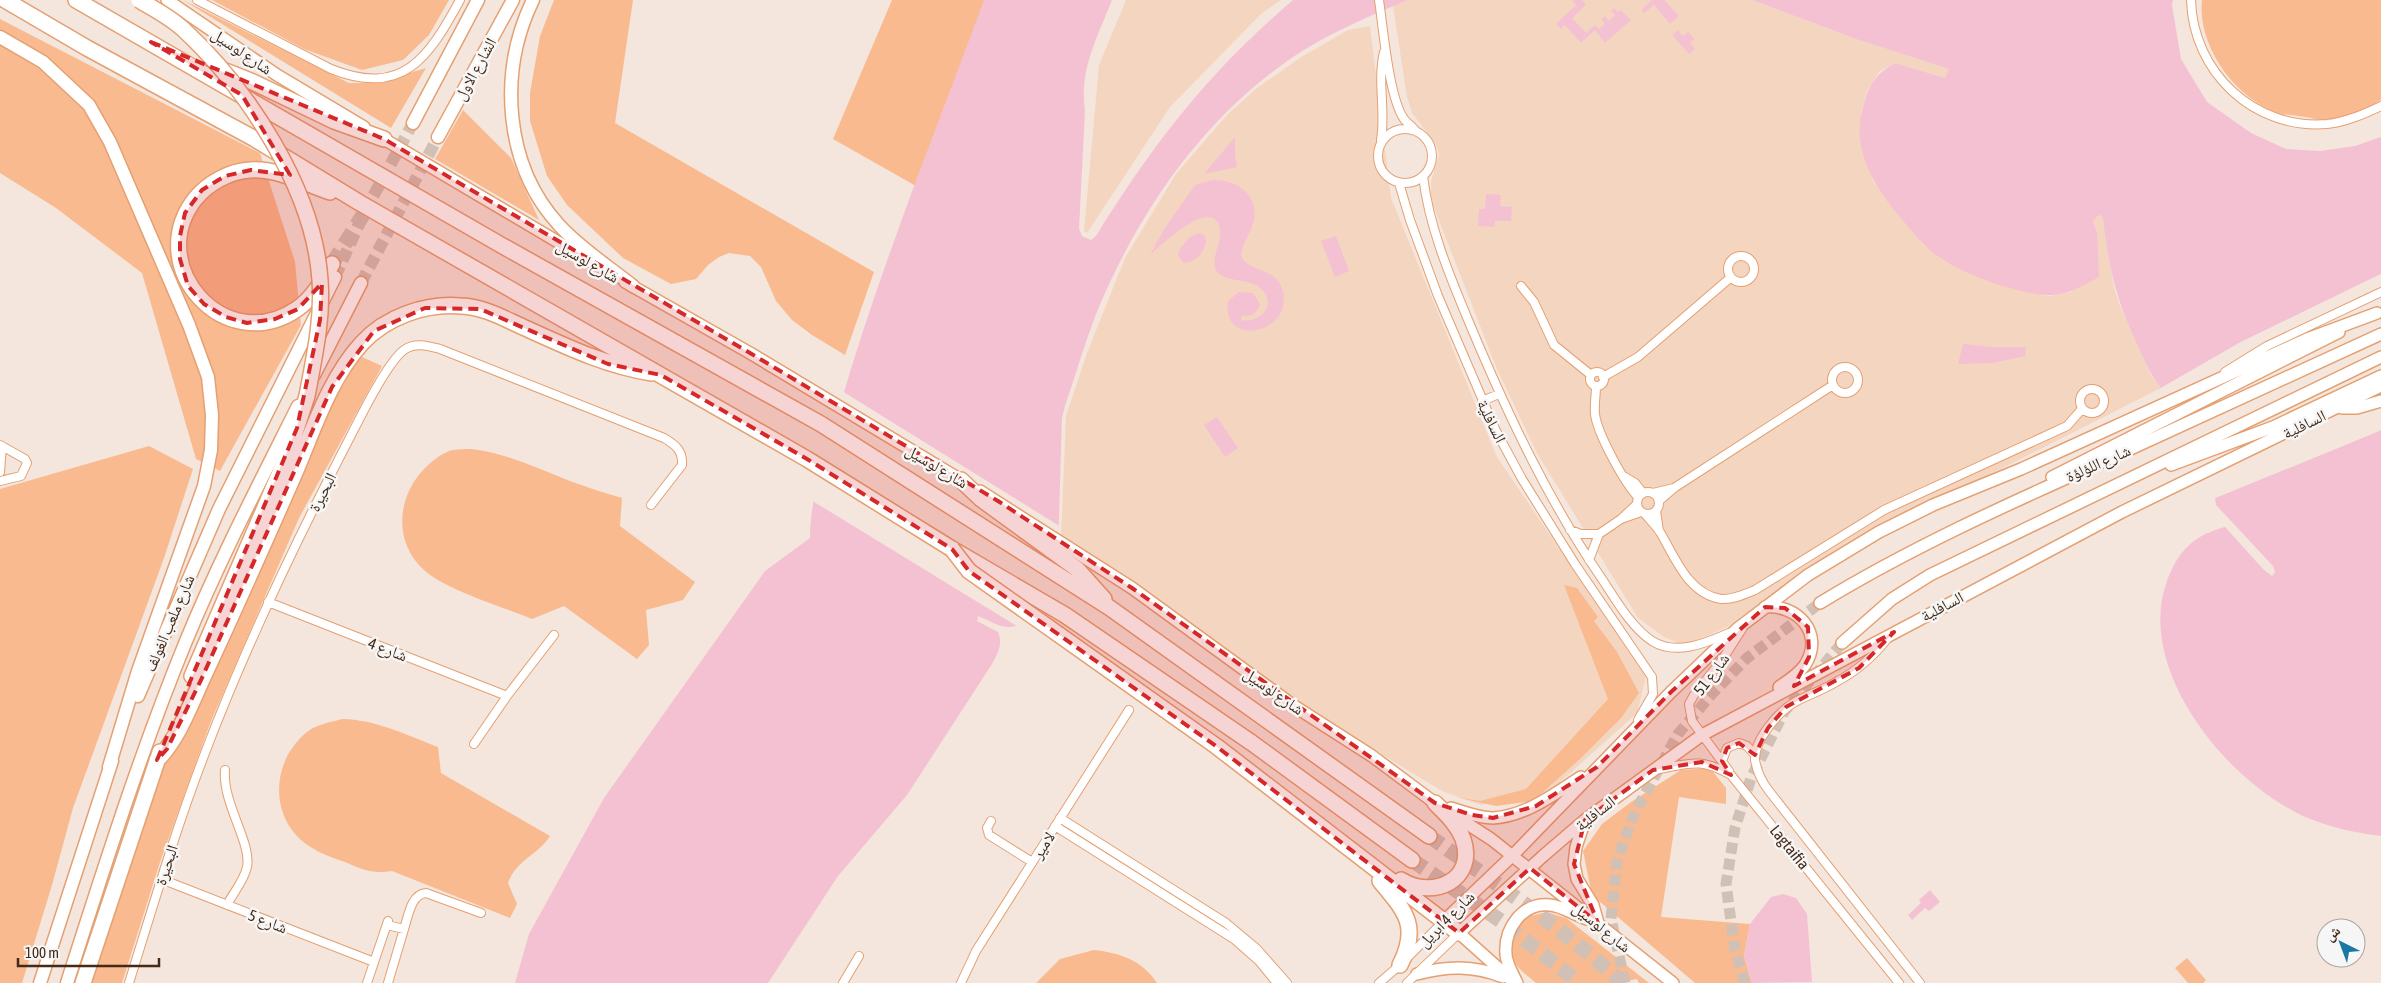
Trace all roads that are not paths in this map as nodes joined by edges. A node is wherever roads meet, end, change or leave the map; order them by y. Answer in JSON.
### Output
{"nodes":[{"id":1,"x":5,"y":0,"type":"edge"},
{"id":2,"x":76,"y":0,"type":"edge"},
{"id":3,"x":139,"y":0,"type":"edge"},
{"id":4,"x":167,"y":0,"type":"edge"},
{"id":5,"x":197,"y":0,"type":"edge"},
{"id":6,"x":460,"y":0,"type":"edge"},
{"id":7,"x":478,"y":0,"type":"edge"},
{"id":8,"x":513,"y":0,"type":"edge"},
{"id":9,"x":533,"y":0,"type":"edge"},
{"id":10,"x":1379,"y":0,"type":"edge"},
{"id":11,"x":2191,"y":0,"type":"edge"},
{"id":12,"x":0,"y":36,"type":"edge"},
{"id":13,"x":152,"y":42,"type":"junction"},
{"id":14,"x":1385,"y":50,"type":"junction"},
{"id":15,"x":2381,"y":106,"type":"edge"},
{"id":16,"x":413,"y":122,"type":"tunnel mouth"},
{"id":17,"x":1415,"y":130,"type":"junction"},
{"id":18,"x":438,"y":137,"type":"tunnel mouth"},
{"id":19,"x":384,"y":139,"type":"junction"},
{"id":20,"x":1380,"y":143,"type":"junction"},
{"id":21,"x":1423,"y":176,"type":"junction"},
{"id":22,"x":1399,"y":183,"type":"junction"},
{"id":23,"x":360,"y":203,"type":"junction"},
{"id":24,"x":333,"y":271,"type":"joint"},
{"id":25,"x":1730,"y":278,"type":"dead end"},
{"id":26,"x":361,"y":282,"type":"tunnel mouth"},
{"id":27,"x":633,"y":286,"type":"junction"},
{"id":28,"x":1521,"y":286,"type":"dead end"},
{"id":29,"x":2381,"y":292,"type":"edge"},
{"id":30,"x":2379,"y":312,"type":"edge"},
{"id":31,"x":2381,"y":334,"type":"edge"},
{"id":32,"x":2381,"y":357,"type":"edge"},
{"id":33,"x":661,"y":375,"type":"junction"},
{"id":34,"x":1591,"y":375,"type":"junction"},
{"id":35,"x":2381,"y":376,"type":"edge"},
{"id":36,"x":1603,"y":377,"type":"junction"},
{"id":37,"x":2214,"y":381,"type":"junction"},
{"id":38,"x":1833,"y":385,"type":"dead end"},
{"id":39,"x":1596,"y":386,"type":"junction"},
{"id":40,"x":2381,"y":386,"type":"edge"},
{"id":41,"x":1499,"y":394,"type":"junction"},
{"id":42,"x":1482,"y":401,"type":"junction"},
{"id":43,"x":2381,"y":401,"type":"edge"},
{"id":44,"x":2338,"y":408,"type":"junction"},
{"id":45,"x":2082,"y":409,"type":"dead end"},
{"id":46,"x":1,"y":446,"type":"edge"},
{"id":47,"x":0,"y":472,"type":"edge"},
{"id":48,"x":960,"y":480,"type":"joint"},
{"id":49,"x":0,"y":481,"type":"edge"},
{"id":50,"x":1674,"y":488,"type":"junction"},
{"id":51,"x":2034,"y":492,"type":"junction"},
{"id":52,"x":1653,"y":493,"type":"junction"},
{"id":53,"x":2095,"y":496,"type":"junction"},
{"id":54,"x":1639,"y":498,"type":"junction"},
{"id":55,"x":1659,"y":501,"type":"junction"},
{"id":56,"x":651,"y":505,"type":"dead end"},
{"id":57,"x":1656,"y":511,"type":"junction"},
{"id":58,"x":1643,"y":513,"type":"junction"},
{"id":59,"x":1621,"y":519,"type":"junction"},
{"id":60,"x":1570,"y":530,"type":"junction"},
{"id":61,"x":1659,"y":531,"type":"junction"},
{"id":62,"x":1599,"y":534,"type":"junction"},
{"id":63,"x":952,"y":549,"type":"junction"},
{"id":64,"x":1589,"y":560,"type":"junction"},
{"id":65,"x":1077,"y":569,"type":"junction"},
{"id":66,"x":268,"y":602,"type":"junction"},
{"id":67,"x":1820,"y":603,"type":"tunnel mouth"},
{"id":68,"x":1765,"y":607,"type":"junction"},
{"id":69,"x":1741,"y":626,"type":"junction"},
{"id":70,"x":1894,"y":632,"type":"junction"},
{"id":71,"x":554,"y":635,"type":"dead end"},
{"id":72,"x":1842,"y":643,"type":"tunnel mouth"},
{"id":73,"x":507,"y":696,"type":"junction"},
{"id":74,"x":1129,"y":710,"type":"dead end"},
{"id":75,"x":1747,"y":710,"type":"junction"},
{"id":76,"x":1702,"y":735,"type":"junction"},
{"id":77,"x":1624,"y":741,"type":"junction"},
{"id":78,"x":474,"y":744,"type":"dead end"},
{"id":79,"x":1755,"y":755,"type":"junction"},
{"id":80,"x":157,"y":760,"type":"junction"},
{"id":81,"x":1722,"y":761,"type":"junction"},
{"id":82,"x":1597,"y":766,"type":"junction"},
{"id":83,"x":110,"y":767,"type":"junction"},
{"id":84,"x":225,"y":770,"type":"dead end"},
{"id":85,"x":1653,"y":770,"type":"junction"},
{"id":86,"x":1731,"y":775,"type":"junction"},
{"id":87,"x":1435,"y":802,"type":"junction"},
{"id":88,"x":1060,"y":818,"type":"junction"},
{"id":89,"x":1585,"y":820,"type":"junction"},
{"id":90,"x":991,"y":821,"type":"dead end"},
{"id":91,"x":1055,"y":826,"type":"junction"},
{"id":92,"x":1429,"y":836,"type":"tunnel mouth"},
{"id":93,"x":1357,"y":853,"type":"junction"},
{"id":94,"x":1512,"y":855,"type":"junction"},
{"id":95,"x":1412,"y":860,"type":"tunnel mouth"},
{"id":96,"x":1032,"y":862,"type":"junction"},
{"id":97,"x":1530,"y":868,"type":"junction"},
{"id":98,"x":161,"y":879,"type":"junction"},
{"id":99,"x":1156,"y":884,"type":"junction"},
{"id":100,"x":227,"y":905,"type":"junction"},
{"id":101,"x":481,"y":913,"type":"dead end"},
{"id":102,"x":1444,"y":921,"type":"junction"},
{"id":103,"x":1598,"y":924,"type":"junction"},
{"id":104,"x":404,"y":929,"type":"junction"},
{"id":105,"x":1459,"y":933,"type":"junction"},
{"id":106,"x":859,"y":956,"type":"dead end"},
{"id":107,"x":374,"y":962,"type":"junction"},
{"id":108,"x":1400,"y":965,"type":"junction"},
{"id":109,"x":1269,"y":966,"type":"junction"},
{"id":110,"x":1417,"y":974,"type":"junction"},
{"id":111,"x":40,"y":983,"type":"edge"},
{"id":112,"x":67,"y":983,"type":"edge"},
{"id":113,"x":83,"y":983,"type":"edge"},
{"id":114,"x":129,"y":983,"type":"edge"},
{"id":115,"x":367,"y":983,"type":"edge"},
{"id":116,"x":388,"y":983,"type":"edge"},
{"id":117,"x":843,"y":983,"type":"edge"},
{"id":118,"x":961,"y":983,"type":"edge"},
{"id":119,"x":1278,"y":983,"type":"edge"},
{"id":120,"x":1287,"y":983,"type":"edge"},
{"id":121,"x":1379,"y":983,"type":"edge"},
{"id":122,"x":1406,"y":983,"type":"edge"},
{"id":123,"x":1515,"y":983,"type":"edge"},
{"id":124,"x":1673,"y":983,"type":"edge"},
{"id":125,"x":1899,"y":983,"type":"edge"},
{"id":126,"x":1920,"y":983,"type":"edge"}],
"edges":[{"from":1,"to":23,"type":"highway"},
{"from":2,"to":13,"type":"highway","name":"شارع لوسيل"},
{"from":3,"to":80,"type":"highway","bridge":true},
{"from":4,"to":19,"type":"street","name":"شارع لوسيل"},
{"from":5,"to":6,"type":"street","name":"شارع لوسيل"},
{"from":7,"to":16,"type":"main road","name":"الشارع الاول"},
{"from":8,"to":18,"type":"main road","name":"الشارع الاول"},
{"from":9,"to":27,"type":"main road"},
{"from":10,"to":14,"type":"street"},
{"from":11,"to":15,"type":"street"},
{"from":12,"to":83,"type":"main road"},
{"from":13,"to":19,"type":"highway"},
{"from":13,"to":65,"type":"highway","name":"شارع لوسيل"},
{"from":14,"to":17,"type":"street"},
{"from":14,"to":20,"type":"street"},
{"from":17,"to":20,"type":"street"},
{"from":17,"to":21,"type":"street"},
{"from":19,"to":27,"type":"street","name":"شارع لوسيل"},
{"from":20,"to":22,"type":"street"},
{"from":21,"to":22,"type":"street"},
{"from":21,"to":41,"type":"street","name":"السافلية"},
{"from":22,"to":42,"type":"street","name":"السافلية"},
{"from":23,"to":24,"type":"highway"},
{"from":23,"to":33,"type":"highway"},
{"from":24,"to":83,"type":"main road","name":"شارع ملعب الغولف"},
{"from":25,"to":36,"type":"street"},
{"from":26,"to":112,"type":"main road","name":"شارع ملعب الغولف"},
{"from":27,"to":48,"type":"street","name":"شارع لوسيل"},
{"from":28,"to":34,"type":"street"},
{"from":29,"to":37,"type":"street"},
{"from":30,"to":37,"type":"street","name":"السافلية"},
{"from":30,"to":51,"type":"street"},
{"from":31,"to":51,"type":"street","name":"شارع اللؤلؤة"},
{"from":32,"to":53,"type":"street","name":"شارع اللؤلؤة"},
{"from":33,"to":63,"type":"highway"},
{"from":33,"to":80,"type":"highway"},
{"from":34,"to":36,"type":"street"},
{"from":34,"to":39,"type":"street"},
{"from":35,"to":53,"type":"street"},
{"from":36,"to":39,"type":"street"},
{"from":37,"to":68,"type":"street","name":"السافلية"},
{"from":38,"to":50,"type":"street"},
{"from":39,"to":54,"type":"street"},
{"from":40,"to":44,"type":"street","name":"السافلية"},
{"from":41,"to":42,"type":"street"},
{"from":41,"to":60,"type":"street","name":"السافلية"},
{"from":42,"to":77,"type":"street","name":"السافلية"},
{"from":43,"to":44,"type":"street"},
{"from":44,"to":70,"type":"street","name":"السافلية"},
{"from":45,"to":61,"type":"street"},
{"from":46,"to":47,"type":"street"},
{"from":46,"to":49,"type":"street"},
{"from":48,"to":65,"type":"highway"},
{"from":50,"to":52,"type":"street"},
{"from":50,"to":55,"type":"street"},
{"from":51,"to":67,"type":"street","name":"شارع اللؤلؤة"},
{"from":52,"to":54,"type":"street"},
{"from":52,"to":55,"type":"street"},
{"from":53,"to":72,"type":"street","name":"شارع اللؤلؤة"},
{"from":54,"to":58,"type":"street"},
{"from":54,"to":59,"type":"street"},
{"from":55,"to":57,"type":"street"},
{"from":56,"to":66,"type":"street","name":"البحيرة"},
{"from":57,"to":58,"type":"street"},
{"from":57,"to":61,"type":"street"},
{"from":58,"to":59,"type":"street"},
{"from":58,"to":61,"type":"street"},
{"from":59,"to":62,"type":"street"},
{"from":60,"to":62,"type":"street"},
{"from":60,"to":64,"type":"street","name":"السافلية"},
{"from":62,"to":64,"type":"street"},
{"from":63,"to":93,"type":"highway","bridge":true},
{"from":63,"to":95,"type":"highway"},
{"from":64,"to":69,"type":"street","name":"السافلية"},
{"from":65,"to":87,"type":"street","name":"شارع لوسيل"},
{"from":65,"to":92,"type":"highway","name":"شارع لوسيل"},
{"from":66,"to":73,"type":"street","name":"شارع 4"},
{"from":66,"to":98,"type":"street","name":"البحيرة"},
{"from":68,"to":69,"type":"street","name":"السافلية"},
{"from":68,"to":75,"type":"street"},
{"from":69,"to":76,"type":"street","name":"شارع 51"},
{"from":69,"to":77,"type":"street","name":"السافلية"},
{"from":70,"to":75,"type":"street","name":"السافلية"},
{"from":70,"to":79,"type":"street"},
{"from":71,"to":73,"type":"street"},
{"from":73,"to":78,"type":"street"},
{"from":74,"to":88,"type":"street","name":"لامير"},
{"from":75,"to":76,"type":"street","name":"السافلية"},
{"from":76,"to":81,"type":"street","name":"شارع 51"},
{"from":76,"to":85,"type":"street","name":"السافلية"},
{"from":77,"to":82,"type":"street","name":"السافلية"},
{"from":79,"to":81,"type":"street"},
{"from":79,"to":126,"type":"street"},
{"from":80,"to":113,"type":"highway"},
{"from":81,"to":86,"type":"street","name":"شارع 51"},
{"from":82,"to":87,"type":"street"},
{"from":82,"to":94,"type":"street","name":"السافلية"},
{"from":83,"to":111,"type":"main road","name":"شارع ملعب الغولف"},
{"from":84,"to":100,"type":"street"},
{"from":85,"to":86,"type":"street","name":"Lagtaifia"},
{"from":85,"to":89,"type":"street","name":"السافلية"},
{"from":86,"to":125,"type":"street","name":"Lagtaifia"},
{"from":87,"to":93,"type":"highway"},
{"from":87,"to":94,"type":"street","name":"شارع لوسيل"},
{"from":88,"to":91,"type":"street","name":"لامير"},
{"from":88,"to":99,"type":"street"},
{"from":89,"to":97,"type":"street","name":"السافلية"},
{"from":89,"to":103,"type":"street"},
{"from":90,"to":96,"type":"street"},
{"from":91,"to":96,"type":"street","name":"لامير"},
{"from":91,"to":99,"type":"street"},
{"from":93,"to":102,"type":"highway"},
{"from":93,"to":108,"type":"highway"},
{"from":94,"to":97,"type":"street","name":"شارع لوسيل"},
{"from":94,"to":102,"type":"street","name":"شارع 4 ابريل"},
{"from":96,"to":118,"type":"street","name":"لامير"},
{"from":97,"to":103,"type":"street","name":"شارع لوسيل"},
{"from":97,"to":105,"type":"street","name":"شارع 4 ابريل"},
{"from":98,"to":100,"type":"street","name":"شارع 5"},
{"from":98,"to":114,"type":"street","name":"البحيرة"},
{"from":99,"to":109,"type":"street"},
{"from":100,"to":107,"type":"street","name":"شارع 5"},
{"from":101,"to":104,"type":"street"},
{"from":102,"to":105,"type":"highway"},
{"from":102,"to":108,"type":"street","name":"شارع 4 ابريل"},
{"from":103,"to":123,"type":"street"},
{"from":103,"to":124,"type":"street","name":"شارع لوسيل"},
{"from":104,"to":107,"type":"street"},
{"from":104,"to":116,"type":"street"},
{"from":105,"to":110,"type":"street","name":"شارع 4 ابريل"},
{"from":105,"to":123,"type":"street"},
{"from":106,"to":117,"type":"street"},
{"from":107,"to":115,"type":"street"},
{"from":108,"to":121,"type":"street","name":"شارع 4 ابريل"},
{"from":109,"to":119,"type":"street"},
{"from":109,"to":120,"type":"street"},
{"from":110,"to":122,"type":"street","name":"شارع 4 ابريل"},
{"from":110,"to":123,"type":"street"}]}
